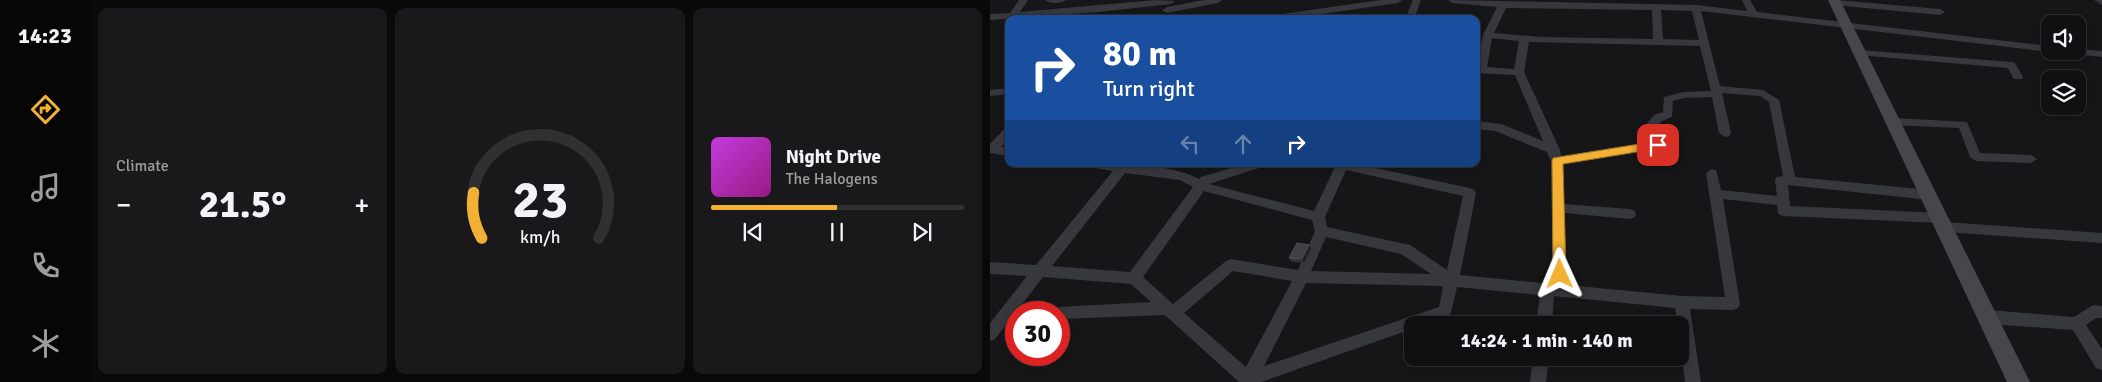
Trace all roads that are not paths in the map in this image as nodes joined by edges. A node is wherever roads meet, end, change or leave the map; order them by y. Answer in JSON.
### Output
{"nodes":[{"id":1,"x":1024,"y":0,"type":"edge"},
{"id":2,"x":1049,"y":0,"type":"edge"},
{"id":3,"x":1062,"y":0,"type":"edge"},
{"id":4,"x":1084,"y":0,"type":"edge"},
{"id":5,"x":1218,"y":0,"type":"edge"},
{"id":6,"x":1398,"y":0,"type":"edge"},
{"id":7,"x":1417,"y":0,"type":"edge"},
{"id":8,"x":1452,"y":0,"type":"edge"},
{"id":9,"x":1746,"y":0,"type":"edge"},
{"id":10,"x":2098,"y":0,"type":"edge"},
{"id":11,"x":1835,"y":1,"type":"edge"},
{"id":12,"x":1199,"y":2,"type":"edge"},
{"id":13,"x":2102,"y":2,"type":"edge"},
{"id":14,"x":1563,"y":3,"type":"edge"},
{"id":15,"x":1103,"y":5,"type":"edge"},
{"id":16,"x":1503,"y":5,"type":"junction"},
{"id":17,"x":1168,"y":7,"type":"edge"},
{"id":18,"x":1656,"y":7,"type":"junction"},
{"id":19,"x":1696,"y":8,"type":"junction"},
{"id":20,"x":1940,"y":12,"type":"dead end"},
{"id":21,"x":1753,"y":14,"type":"junction"},
{"id":22,"x":1013,"y":15,"type":"edge"},
{"id":23,"x":1077,"y":15,"type":"edge"},
{"id":24,"x":1295,"y":15,"type":"edge"},
{"id":25,"x":1411,"y":15,"type":"edge"},
{"id":26,"x":1005,"y":16,"type":"edge"},
{"id":27,"x":990,"y":17,"type":"edge"},
{"id":28,"x":1846,"y":24,"type":"junction"},
{"id":29,"x":1488,"y":35,"type":"junction"},
{"id":30,"x":1524,"y":40,"type":"junction"},
{"id":31,"x":1658,"y":40,"type":"junction"},
{"id":32,"x":1705,"y":43,"type":"junction"},
{"id":33,"x":2041,"y":47,"type":"edge"},
{"id":34,"x":2086,"y":52,"type":"edge"},
{"id":35,"x":1861,"y":54,"type":"junction"},
{"id":36,"x":2102,"y":54,"type":"edge"},
{"id":37,"x":1480,"y":66,"type":"edge"},
{"id":38,"x":1480,"y":70,"type":"edge"},
{"id":39,"x":1519,"y":72,"type":"junction"},
{"id":40,"x":2018,"y":77,"type":"dead end"},
{"id":41,"x":1005,"y":91,"type":"edge"},
{"id":42,"x":1716,"y":91,"type":"junction"},
{"id":43,"x":990,"y":93,"type":"edge"},
{"id":44,"x":1895,"y":122,"type":"junction"},
{"id":45,"x":1480,"y":125,"type":"edge"},
{"id":46,"x":1725,"y":133,"type":"dead end"},
{"id":47,"x":1005,"y":137,"type":"edge"},
{"id":48,"x":996,"y":152,"type":"edge"},
{"id":49,"x":1556,"y":155,"type":"junction"},
{"id":50,"x":2031,"y":158,"type":"dead end"},
{"id":51,"x":1115,"y":167,"type":"edge"},
{"id":52,"x":1123,"y":167,"type":"edge"},
{"id":53,"x":1248,"y":167,"type":"edge"},
{"id":54,"x":1340,"y":167,"type":"edge"},
{"id":55,"x":1354,"y":167,"type":"edge"},
{"id":56,"x":1712,"y":173,"type":"dead end"},
{"id":57,"x":1790,"y":181,"type":"junction"},
{"id":58,"x":1201,"y":186,"type":"junction"},
{"id":59,"x":1716,"y":194,"type":"junction"},
{"id":60,"x":1930,"y":195,"type":"junction"},
{"id":61,"x":1784,"y":201,"type":"junction"},
{"id":62,"x":1558,"y":208,"type":"junction"},
{"id":63,"x":1630,"y":214,"type":"dead end"},
{"id":64,"x":1943,"y":223,"type":"junction"},
{"id":65,"x":1320,"y":224,"type":"junction"},
{"id":66,"x":2102,"y":238,"type":"edge"},
{"id":67,"x":990,"y":268,"type":"edge"},
{"id":68,"x":1039,"y":272,"type":"junction"},
{"id":69,"x":1302,"y":277,"type":"junction"},
{"id":70,"x":1134,"y":278,"type":"junction"},
{"id":71,"x":1451,"y":280,"type":"junction"},
{"id":72,"x":1554,"y":290,"type":"junction"},
{"id":73,"x":1019,"y":301,"type":"edge"},
{"id":74,"x":1682,"y":302,"type":"junction"},
{"id":75,"x":1171,"y":310,"type":"junction"},
{"id":76,"x":2102,"y":312,"type":"edge"},
{"id":77,"x":1070,"y":313,"type":"edge"},
{"id":78,"x":1547,"y":316,"type":"edge"},
{"id":79,"x":1989,"y":318,"type":"junction"},
{"id":80,"x":1005,"y":320,"type":"edge"},
{"id":81,"x":2077,"y":324,"type":"junction"},
{"id":82,"x":990,"y":334,"type":"edge"},
{"id":83,"x":2102,"y":363,"type":"edge"},
{"id":84,"x":1539,"y":366,"type":"edge"},
{"id":85,"x":1247,"y":381,"type":"edge"},
{"id":86,"x":1538,"y":382,"type":"edge"},
{"id":87,"x":1693,"y":382,"type":"edge"},
{"id":88,"x":2019,"y":382,"type":"edge"}],
"edges":[{"from":1,"to":22,"type":"street"},
{"from":2,"to":3,"type":"street"},
{"from":4,"to":15,"type":"street"},
{"from":5,"to":12,"type":"street"},
{"from":6,"to":24,"type":"street"},
{"from":7,"to":25,"type":"street"},
{"from":8,"to":16,"type":"street"},
{"from":9,"to":21,"type":"street"},
{"from":10,"to":13,"type":"street"},
{"from":11,"to":20,"type":"street"},
{"from":11,"to":28,"type":"main road"},
{"from":12,"to":17,"type":"street"},
{"from":14,"to":16,"type":"street"},
{"from":14,"to":18,"type":"street"},
{"from":15,"to":17,"type":"street"},
{"from":15,"to":23,"type":"street"},
{"from":16,"to":29,"type":"street"},
{"from":18,"to":19,"type":"street"},
{"from":18,"to":31,"type":"street"},
{"from":19,"to":21,"type":"street"},
{"from":19,"to":32,"type":"street"},
{"from":21,"to":28,"type":"street"},
{"from":26,"to":27,"type":"street"},
{"from":28,"to":33,"type":"street"},
{"from":28,"to":35,"type":"main road"},
{"from":29,"to":30,"type":"street"},
{"from":29,"to":37,"type":"street"},
{"from":30,"to":31,"type":"street"},
{"from":30,"to":39,"type":"street"},
{"from":31,"to":32,"type":"street"},
{"from":32,"to":42,"type":"street"},
{"from":34,"to":36,"type":"street"},
{"from":35,"to":40,"type":"street"},
{"from":35,"to":44,"type":"main road"},
{"from":38,"to":39,"type":"street"},
{"from":39,"to":49,"type":"street"},
{"from":41,"to":43,"type":"street"},
{"from":42,"to":46,"type":"street"},
{"from":42,"to":49,"type":"street"},
{"from":42,"to":57,"type":"street"},
{"from":44,"to":50,"type":"street"},
{"from":44,"to":60,"type":"main road"},
{"from":45,"to":49,"type":"street"},
{"from":47,"to":48,"type":"street"},
{"from":49,"to":62,"type":"street"},
{"from":51,"to":68,"type":"street"},
{"from":52,"to":58,"type":"street"},
{"from":53,"to":58,"type":"street"},
{"from":54,"to":65,"type":"street"},
{"from":55,"to":71,"type":"street"},
{"from":56,"to":59,"type":"street"},
{"from":57,"to":60,"type":"street"},
{"from":57,"to":61,"type":"street"},
{"from":58,"to":65,"type":"street"},
{"from":58,"to":70,"type":"street"},
{"from":59,"to":61,"type":"street"},
{"from":59,"to":74,"type":"street"},
{"from":60,"to":64,"type":"main road"},
{"from":61,"to":64,"type":"street"},
{"from":62,"to":63,"type":"street"},
{"from":62,"to":72,"type":"street"},
{"from":64,"to":66,"type":"street"},
{"from":64,"to":79,"type":"main road"},
{"from":65,"to":69,"type":"street"},
{"from":65,"to":71,"type":"street"},
{"from":67,"to":68,"type":"street"},
{"from":68,"to":70,"type":"street"},
{"from":68,"to":73,"type":"street"},
{"from":69,"to":71,"type":"street"},
{"from":69,"to":75,"type":"street"},
{"from":69,"to":85,"type":"street"},
{"from":70,"to":75,"type":"street"},
{"from":71,"to":72,"type":"street"},
{"from":71,"to":85,"type":"street"},
{"from":72,"to":74,"type":"street"},
{"from":72,"to":78,"type":"street"},
{"from":74,"to":87,"type":"street"},
{"from":75,"to":77,"type":"street"},
{"from":75,"to":85,"type":"street"},
{"from":76,"to":81,"type":"street"},
{"from":79,"to":81,"type":"street"},
{"from":79,"to":88,"type":"main road"},
{"from":80,"to":82,"type":"street"},
{"from":81,"to":83,"type":"street"},
{"from":84,"to":86,"type":"street"}]}
